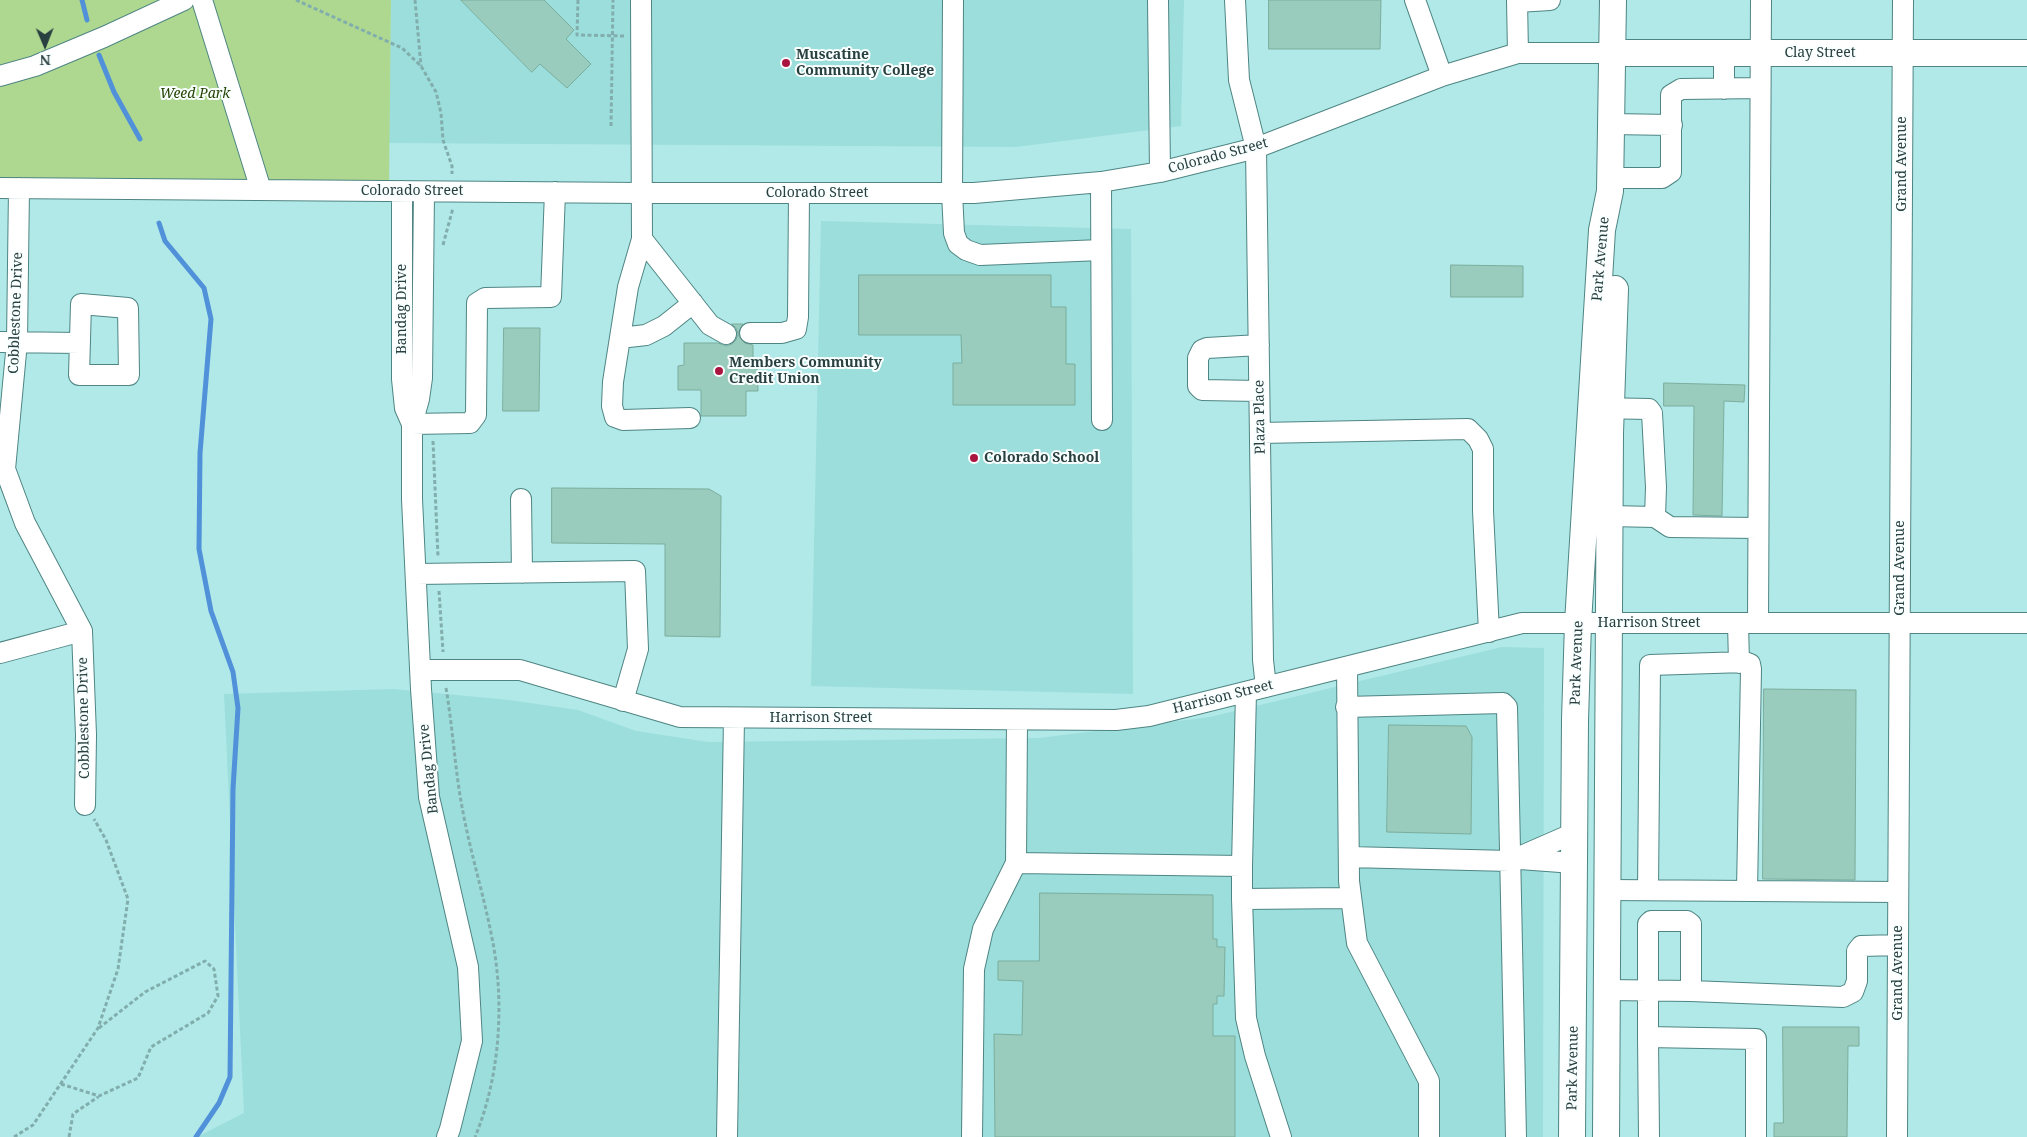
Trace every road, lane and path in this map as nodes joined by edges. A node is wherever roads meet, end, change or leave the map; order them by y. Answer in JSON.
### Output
{"nodes":[{"id":1,"x":184,"y":0,"type":"edge"},
{"id":2,"x":202,"y":0,"type":"edge"},
{"id":3,"x":296,"y":0,"type":"edge"},
{"id":4,"x":414,"y":0,"type":"edge"},
{"id":5,"x":578,"y":0,"type":"edge"},
{"id":6,"x":613,"y":0,"type":"edge"},
{"id":7,"x":641,"y":0,"type":"edge"},
{"id":8,"x":953,"y":0,"type":"edge"},
{"id":9,"x":1158,"y":0,"type":"edge"},
{"id":10,"x":1235,"y":0,"type":"edge"},
{"id":11,"x":1415,"y":0,"type":"edge"},
{"id":12,"x":1550,"y":0,"type":"edge"},
{"id":13,"x":1613,"y":0,"type":"edge"},
{"id":14,"x":1760,"y":0,"type":"edge"},
{"id":15,"x":1903,"y":0,"type":"edge"},
{"id":16,"x":1517,"y":1,"type":"edge"},
{"id":17,"x":612,"y":36,"type":"junction"},
{"id":18,"x":640,"y":37,"type":"junction"},
{"id":19,"x":1518,"y":53,"type":"junction"},
{"id":20,"x":1612,"y":53,"type":"junction"},
{"id":21,"x":1724,"y":53,"type":"junction"},
{"id":22,"x":1760,"y":53,"type":"junction"},
{"id":23,"x":1903,"y":53,"type":"junction"},
{"id":24,"x":2027,"y":53,"type":"edge"},
{"id":25,"x":421,"y":66,"type":"junction"},
{"id":26,"x":0,"y":76,"type":"edge"},
{"id":27,"x":1442,"y":76,"type":"junction"},
{"id":28,"x":1760,"y":88,"type":"junction"},
{"id":29,"x":1724,"y":89,"type":"junction"},
{"id":30,"x":1611,"y":124,"type":"junction"},
{"id":31,"x":1672,"y":125,"type":"junction"},
{"id":32,"x":611,"y":126,"type":"dead end"},
{"id":33,"x":1256,"y":148,"type":"junction"},
{"id":34,"x":452,"y":166,"type":"dead end"},
{"id":35,"x":1160,"y":172,"type":"junction"},
{"id":36,"x":1101,"y":182,"type":"junction"},
{"id":37,"x":1610,"y":185,"type":"junction"},
{"id":38,"x":9,"y":188,"type":"edge"},
{"id":39,"x":260,"y":190,"type":"junction"},
{"id":40,"x":402,"y":191,"type":"junction"},
{"id":41,"x":424,"y":192,"type":"junction"},
{"id":42,"x":555,"y":192,"type":"junction"},
{"id":43,"x":641,"y":193,"type":"junction"},
{"id":44,"x":799,"y":193,"type":"junction"},
{"id":45,"x":952,"y":193,"type":"junction"},
{"id":46,"x":642,"y":239,"type":"junction"},
{"id":47,"x":1101,"y":250,"type":"junction"},
{"id":48,"x":693,"y":303,"type":"junction"},
{"id":49,"x":750,"y":333,"type":"dead end"},
{"id":50,"x":726,"y":334,"type":"dead end"},
{"id":51,"x":620,"y":338,"type":"junction"},
{"id":52,"x":8,"y":342,"type":"edge"},
{"id":53,"x":80,"y":343,"type":"dead end"},
{"id":54,"x":1259,"y":345,"type":"junction"},
{"id":55,"x":1259,"y":391,"type":"junction"},
{"id":56,"x":1601,"y":408,"type":"junction"},
{"id":57,"x":690,"y":418,"type":"dead end"},
{"id":58,"x":1102,"y":420,"type":"dead end"},
{"id":59,"x":412,"y":424,"type":"junction"},
{"id":60,"x":1260,"y":433,"type":"junction"},
{"id":61,"x":2,"y":466,"type":"edge"},
{"id":62,"x":521,"y":499,"type":"dead end"},
{"id":63,"x":1610,"y":516,"type":"junction"},
{"id":64,"x":1655,"y":517,"type":"junction"},
{"id":65,"x":1758,"y":528,"type":"junction"},
{"id":66,"x":522,"y":573,"type":"junction"},
{"id":67,"x":416,"y":574,"type":"junction"},
{"id":68,"x":1578,"y":623,"type":"junction"},
{"id":69,"x":1609,"y":623,"type":"junction"},
{"id":70,"x":1748,"y":623,"type":"junction"},
{"id":71,"x":1900,"y":623,"type":"junction"},
{"id":72,"x":2027,"y":623,"type":"edge"},
{"id":73,"x":82,"y":631,"type":"junction"},
{"id":74,"x":1489,"y":632,"type":"junction"},
{"id":75,"x":0,"y":653,"type":"edge"},
{"id":76,"x":1739,"y":663,"type":"junction"},
{"id":77,"x":1347,"y":667,"type":"junction"},
{"id":78,"x":420,"y":670,"type":"junction"},
{"id":79,"x":1266,"y":687,"type":"junction"},
{"id":80,"x":1246,"y":692,"type":"junction"},
{"id":81,"x":623,"y":700,"type":"junction"},
{"id":82,"x":1346,"y":707,"type":"junction"},
{"id":83,"x":734,"y":718,"type":"junction"},
{"id":84,"x":1017,"y":720,"type":"junction"},
{"id":85,"x":85,"y":805,"type":"joint"},
{"id":86,"x":1574,"y":833,"type":"junction"},
{"id":87,"x":1349,"y":857,"type":"junction"},
{"id":88,"x":1514,"y":860,"type":"junction"},
{"id":89,"x":1016,"y":863,"type":"junction"},
{"id":90,"x":1574,"y":863,"type":"junction"},
{"id":91,"x":1242,"y":866,"type":"junction"},
{"id":92,"x":1608,"y":890,"type":"junction"},
{"id":93,"x":1648,"y":890,"type":"junction"},
{"id":94,"x":1747,"y":891,"type":"junction"},
{"id":95,"x":1898,"y":892,"type":"junction"},
{"id":96,"x":1351,"y":898,"type":"junction"},
{"id":97,"x":1242,"y":899,"type":"junction"},
{"id":98,"x":1898,"y":945,"type":"junction"},
{"id":99,"x":1607,"y":990,"type":"junction"},
{"id":100,"x":1648,"y":991,"type":"junction"},
{"id":101,"x":1691,"y":991,"type":"junction"},
{"id":102,"x":98,"y":1028,"type":"junction"},
{"id":103,"x":1648,"y":1037,"type":"junction"},
{"id":104,"x":61,"y":1084,"type":"junction"},
{"id":105,"x":98,"y":1096,"type":"junction"},
{"id":106,"x":14,"y":1137,"type":"edge"},
{"id":107,"x":69,"y":1137,"type":"edge"},
{"id":108,"x":447,"y":1137,"type":"edge"},
{"id":109,"x":726,"y":1137,"type":"edge"},
{"id":110,"x":972,"y":1137,"type":"edge"},
{"id":111,"x":1281,"y":1137,"type":"edge"},
{"id":112,"x":1429,"y":1137,"type":"edge"},
{"id":113,"x":1516,"y":1137,"type":"edge"},
{"id":114,"x":1572,"y":1137,"type":"edge"},
{"id":115,"x":1606,"y":1137,"type":"edge"},
{"id":116,"x":1650,"y":1137,"type":"edge"},
{"id":117,"x":1756,"y":1137,"type":"edge"},
{"id":118,"x":1897,"y":1137,"type":"edge"}],
"edges":[{"from":1,"to":26,"type":"street"},
{"from":2,"to":39,"type":"street"},
{"from":3,"to":25,"type":"path"},
{"from":4,"to":25,"type":"path"},
{"from":5,"to":17,"type":"path"},
{"from":6,"to":17,"type":"path"},
{"from":7,"to":18,"type":"street"},
{"from":8,"to":45,"type":"street"},
{"from":9,"to":35,"type":"street"},
{"from":10,"to":33,"type":"street","name":"Plaza Place"},
{"from":11,"to":27,"type":"street"},
{"from":12,"to":16,"type":"street"},
{"from":13,"to":20,"type":"main road","name":"Park Avenue"},
{"from":14,"to":22,"type":"street"},
{"from":15,"to":23,"type":"street","name":"Grand Avenue"},
{"from":16,"to":19,"type":"street"},
{"from":17,"to":18,"type":"path"},
{"from":17,"to":32,"type":"path"},
{"from":18,"to":43,"type":"street"},
{"from":19,"to":20,"type":"street","name":"Colorado Street"},
{"from":19,"to":27,"type":"street","name":"Colorado Street"},
{"from":20,"to":21,"type":"main road","name":"Clay Street"},
{"from":20,"to":30,"type":"main road","name":"Park Avenue"},
{"from":21,"to":22,"type":"main road","name":"Clay Street"},
{"from":21,"to":29,"type":"street"},
{"from":22,"to":23,"type":"main road","name":"Clay Street"},
{"from":22,"to":28,"type":"street"},
{"from":23,"to":24,"type":"main road","name":"Clay Street"},
{"from":23,"to":71,"type":"street","name":"Grand Avenue"},
{"from":25,"to":34,"type":"path"},
{"from":27,"to":33,"type":"street","name":"Colorado Street"},
{"from":28,"to":29,"type":"street"},
{"from":28,"to":65,"type":"street"},
{"from":29,"to":31,"type":"street"},
{"from":30,"to":31,"type":"street"},
{"from":30,"to":37,"type":"main road","name":"Park Avenue"},
{"from":31,"to":37,"type":"street"},
{"from":33,"to":35,"type":"street","name":"Colorado Street"},
{"from":33,"to":54,"type":"street","name":"Plaza Place"},
{"from":35,"to":36,"type":"street","name":"Colorado Street"},
{"from":36,"to":45,"type":"street","name":"Colorado Street"},
{"from":36,"to":47,"type":"street"},
{"from":37,"to":56,"type":"main road","name":"Park Avenue"},
{"from":38,"to":39,"type":"street","name":"Colorado Street"},
{"from":38,"to":52,"type":"street","name":"Cobblestone Drive"},
{"from":39,"to":40,"type":"street","name":"Colorado Street"},
{"from":40,"to":41,"type":"street","name":"Colorado Street"},
{"from":40,"to":59,"type":"street","name":"Bandag Drive"},
{"from":41,"to":42,"type":"street","name":"Colorado Street"},
{"from":41,"to":59,"type":"street","name":"Bandag Drive"},
{"from":42,"to":43,"type":"street","name":"Colorado Street"},
{"from":42,"to":59,"type":"street"},
{"from":43,"to":44,"type":"street","name":"Colorado Street"},
{"from":43,"to":46,"type":"street"},
{"from":44,"to":45,"type":"street","name":"Colorado Street"},
{"from":44,"to":49,"type":"street"},
{"from":45,"to":47,"type":"street"},
{"from":46,"to":48,"type":"street"},
{"from":46,"to":51,"type":"street"},
{"from":47,"to":58,"type":"street"},
{"from":48,"to":50,"type":"street"},
{"from":48,"to":51,"type":"street"},
{"from":51,"to":57,"type":"street"},
{"from":52,"to":53,"type":"street"},
{"from":52,"to":61,"type":"street","name":"Cobblestone Drive"},
{"from":54,"to":55,"type":"street","name":"Plaza Place"},
{"from":54,"to":55,"type":"street"},
{"from":55,"to":60,"type":"street","name":"Plaza Place"},
{"from":56,"to":63,"type":"main road","name":"Park Avenue"},
{"from":56,"to":64,"type":"street"},
{"from":56,"to":68,"type":"main road","name":"Park Avenue"},
{"from":59,"to":67,"type":"street","name":"Bandag Drive"},
{"from":60,"to":74,"type":"street"},
{"from":60,"to":79,"type":"street","name":"Plaza Place"},
{"from":61,"to":73,"type":"street","name":"Cobblestone Drive"},
{"from":62,"to":66,"type":"street"},
{"from":63,"to":64,"type":"street"},
{"from":63,"to":69,"type":"main road","name":"Park Avenue"},
{"from":64,"to":65,"type":"street"},
{"from":65,"to":70,"type":"street"},
{"from":66,"to":67,"type":"street"},
{"from":66,"to":81,"type":"street"},
{"from":67,"to":78,"type":"street","name":"Bandag Drive"},
{"from":68,"to":69,"type":"street","name":"Harrison Street"},
{"from":68,"to":74,"type":"street","name":"Harrison Street"},
{"from":68,"to":86,"type":"main road","name":"Park Avenue"},
{"from":69,"to":70,"type":"street","name":"Harrison Street"},
{"from":69,"to":92,"type":"main road","name":"Park Avenue"},
{"from":70,"to":71,"type":"street","name":"Harrison Street"},
{"from":70,"to":76,"type":"street"},
{"from":71,"to":72,"type":"street","name":"Harrison Street"},
{"from":71,"to":95,"type":"street","name":"Grand Avenue"},
{"from":73,"to":75,"type":"street"},
{"from":73,"to":85,"type":"street","name":"Cobblestone Drive"},
{"from":74,"to":77,"type":"street","name":"Harrison Street"},
{"from":76,"to":93,"type":"street"},
{"from":76,"to":94,"type":"street"},
{"from":77,"to":79,"type":"street","name":"Harrison Street"},
{"from":77,"to":82,"type":"street"},
{"from":78,"to":81,"type":"street","name":"Harrison Street"},
{"from":78,"to":108,"type":"street","name":"Bandag Drive"},
{"from":79,"to":80,"type":"street","name":"Harrison Street"},
{"from":80,"to":84,"type":"street","name":"Harrison Street"},
{"from":80,"to":91,"type":"street"},
{"from":81,"to":83,"type":"street","name":"Harrison Street"},
{"from":82,"to":87,"type":"street"},
{"from":82,"to":88,"type":"street"},
{"from":83,"to":84,"type":"street","name":"Harrison Street"},
{"from":83,"to":109,"type":"street"},
{"from":84,"to":89,"type":"street"},
{"from":85,"to":102,"type":"path"},
{"from":86,"to":88,"type":"street"},
{"from":86,"to":90,"type":"main road","name":"Park Avenue"},
{"from":87,"to":88,"type":"street"},
{"from":87,"to":96,"type":"street"},
{"from":88,"to":90,"type":"street"},
{"from":88,"to":113,"type":"street"},
{"from":89,"to":91,"type":"street"},
{"from":89,"to":110,"type":"street"},
{"from":90,"to":114,"type":"main road","name":"Park Avenue"},
{"from":91,"to":97,"type":"street"},
{"from":92,"to":93,"type":"street"},
{"from":92,"to":99,"type":"main road","name":"Park Avenue"},
{"from":93,"to":94,"type":"street"},
{"from":94,"to":95,"type":"street"},
{"from":95,"to":98,"type":"street","name":"Grand Avenue"},
{"from":96,"to":97,"type":"street"},
{"from":96,"to":112,"type":"street"},
{"from":97,"to":111,"type":"street"},
{"from":98,"to":101,"type":"street"},
{"from":98,"to":118,"type":"street","name":"Grand Avenue"},
{"from":99,"to":100,"type":"street"},
{"from":99,"to":115,"type":"main road","name":"Park Avenue"},
{"from":100,"to":101,"type":"street"},
{"from":100,"to":101,"type":"street"},
{"from":100,"to":103,"type":"street"},
{"from":102,"to":104,"type":"path"},
{"from":102,"to":105,"type":"path"},
{"from":103,"to":116,"type":"street"},
{"from":103,"to":117,"type":"street"},
{"from":104,"to":105,"type":"path"},
{"from":104,"to":106,"type":"path"},
{"from":105,"to":107,"type":"path"}]}
